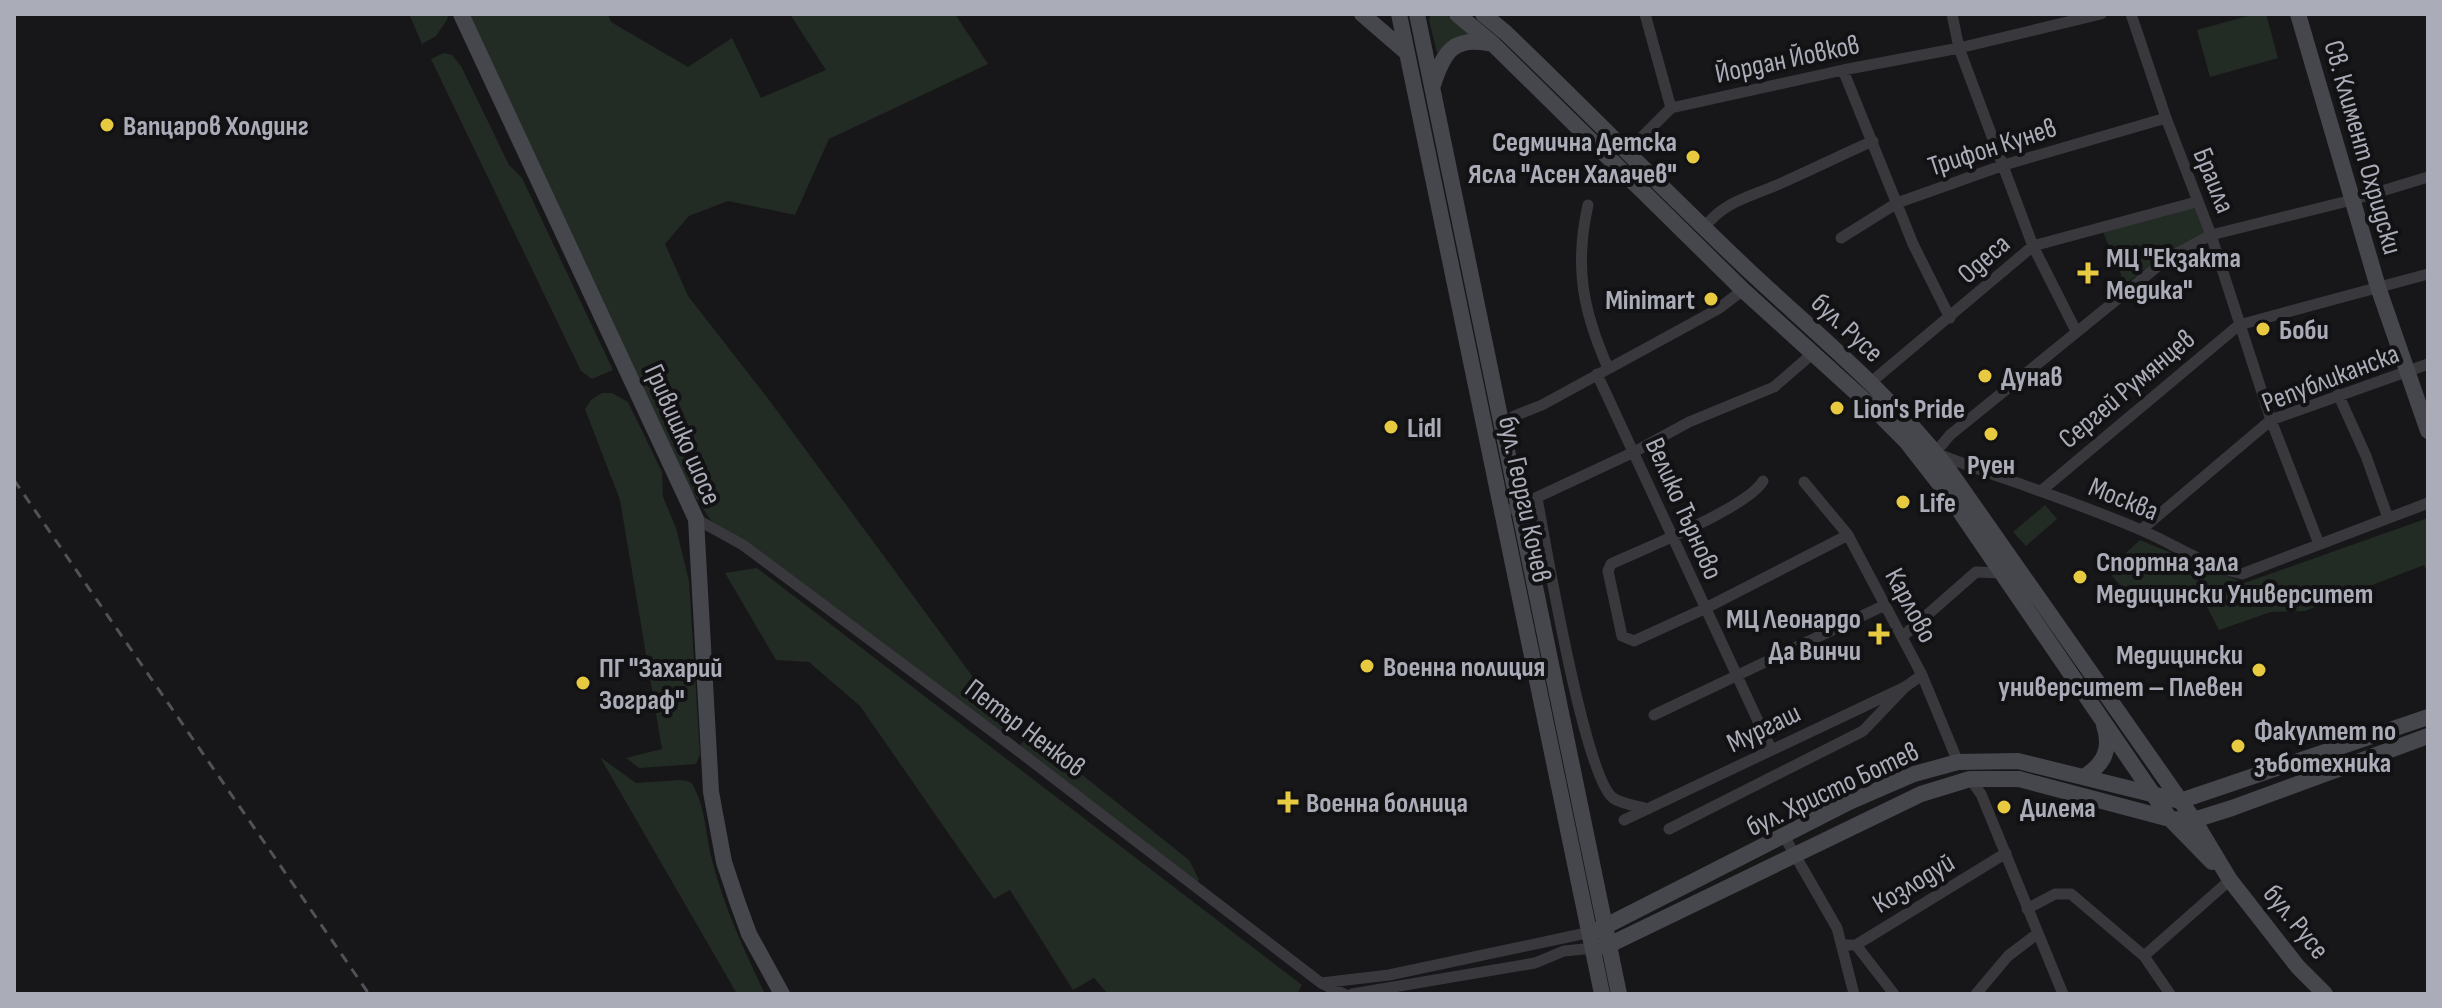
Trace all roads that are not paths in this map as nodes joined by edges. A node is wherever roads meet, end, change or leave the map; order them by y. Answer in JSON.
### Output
{"nodes":[{"id":1,"x":461,"y":14,"type":"edge"},
{"id":2,"x":1362,"y":14,"type":"edge"},
{"id":3,"x":1399,"y":14,"type":"edge"},
{"id":4,"x":1417,"y":14,"type":"edge"},
{"id":5,"x":1457,"y":14,"type":"edge"},
{"id":6,"x":1485,"y":14,"type":"edge"},
{"id":7,"x":1645,"y":14,"type":"edge"},
{"id":8,"x":1952,"y":14,"type":"edge"},
{"id":9,"x":2101,"y":14,"type":"edge"},
{"id":10,"x":2131,"y":14,"type":"edge"},
{"id":11,"x":2298,"y":14,"type":"edge"},
{"id":12,"x":1493,"y":44,"type":"junction"},
{"id":13,"x":1959,"y":48,"type":"junction"},
{"id":14,"x":1407,"y":53,"type":"junction"},
{"id":15,"x":1843,"y":70,"type":"junction"},
{"id":16,"x":1433,"y":86,"type":"junction"},
{"id":17,"x":1671,"y":108,"type":"junction"},
{"id":18,"x":2166,"y":118,"type":"junction"},
{"id":19,"x":1873,"y":141,"type":"junction"},
{"id":20,"x":1627,"y":152,"type":"junction"},
{"id":21,"x":2004,"y":165,"type":"junction"},
{"id":22,"x":2428,"y":177,"type":"edge"},
{"id":23,"x":2352,"y":200,"type":"junction"},
{"id":24,"x":2196,"y":202,"type":"junction"},
{"id":25,"x":1897,"y":203,"type":"junction"},
{"id":26,"x":1588,"y":205,"type":"dead end"},
{"id":27,"x":1704,"y":228,"type":"junction"},
{"id":28,"x":2211,"y":235,"type":"junction"},
{"id":29,"x":1841,"y":238,"type":"dead end"},
{"id":30,"x":2033,"y":246,"type":"junction"},
{"id":31,"x":2428,"y":274,"type":"edge"},
{"id":32,"x":2378,"y":287,"type":"junction"},
{"id":33,"x":1743,"y":290,"type":"junction"},
{"id":34,"x":1950,"y":318,"type":"junction"},
{"id":35,"x":2239,"y":325,"type":"junction"},
{"id":36,"x":2076,"y":331,"type":"junction"},
{"id":37,"x":1812,"y":354,"type":"junction"},
{"id":38,"x":2428,"y":364,"type":"edge"},
{"id":39,"x":1603,"y":371,"type":"junction"},
{"id":40,"x":2408,"y":372,"type":"junction"},
{"id":41,"x":1870,"y":383,"type":"junction"},
{"id":42,"x":2338,"y":394,"type":"junction"},
{"id":43,"x":1514,"y":416,"type":"dead end"},
{"id":44,"x":2271,"y":420,"type":"junction"},
{"id":45,"x":2428,"y":431,"type":"edge"},
{"id":46,"x":1634,"y":452,"type":"junction"},
{"id":47,"x":1935,"y":453,"type":"junction"},
{"id":48,"x":1975,"y":468,"type":"junction"},
{"id":49,"x":1763,"y":481,"type":"dead end"},
{"id":50,"x":1804,"y":482,"type":"dead end"},
{"id":51,"x":1950,"y":486,"type":"junction"},
{"id":52,"x":2041,"y":491,"type":"junction"},
{"id":53,"x":1537,"y":498,"type":"junction"},
{"id":54,"x":2428,"y":503,"type":"edge"},
{"id":55,"x":1519,"y":507,"type":"junction"},
{"id":56,"x":1502,"y":512,"type":"junction"},
{"id":57,"x":2388,"y":518,"type":"junction"},
{"id":58,"x":696,"y":519,"type":"junction"},
{"id":59,"x":2141,"y":530,"type":"junction"},
{"id":60,"x":1848,"y":535,"type":"junction"},
{"id":61,"x":1673,"y":538,"type":"junction"},
{"id":62,"x":2319,"y":544,"type":"junction"},
{"id":63,"x":2001,"y":573,"type":"junction"},
{"id":64,"x":1553,"y":578,"type":"junction"},
{"id":65,"x":1885,"y":605,"type":"junction"},
{"id":66,"x":1539,"y":608,"type":"junction"},
{"id":67,"x":1704,"y":609,"type":"junction"},
{"id":68,"x":1902,"y":637,"type":"junction"},
{"id":69,"x":1922,"y":675,"type":"junction"},
{"id":70,"x":1736,"y":676,"type":"junction"},
{"id":71,"x":1905,"y":687,"type":"junction"},
{"id":72,"x":1654,"y":715,"type":"dead end"},
{"id":73,"x":2101,"y":716,"type":"junction"},
{"id":74,"x":2428,"y":717,"type":"edge"},
{"id":75,"x":2428,"y":736,"type":"edge"},
{"id":76,"x":1771,"y":749,"type":"junction"},
{"id":77,"x":1958,"y":762,"type":"junction"},
{"id":78,"x":2084,"y":777,"type":"junction"},
{"id":79,"x":1970,"y":779,"type":"junction"},
{"id":80,"x":2154,"y":796,"type":"junction"},
{"id":81,"x":2180,"y":801,"type":"junction"},
{"id":82,"x":2232,"y":808,"type":"junction"},
{"id":83,"x":1648,"y":809,"type":"junction"},
{"id":84,"x":2170,"y":819,"type":"junction"},
{"id":85,"x":1624,"y":820,"type":"dead end"},
{"id":86,"x":2194,"y":820,"type":"junction"},
{"id":87,"x":1669,"y":829,"type":"dead end"},
{"id":88,"x":1784,"y":836,"type":"junction"},
{"id":89,"x":2006,"y":853,"type":"junction"},
{"id":90,"x":2214,"y":853,"type":"junction"},
{"id":91,"x":1795,"y":854,"type":"junction"},
{"id":92,"x":2230,"y":880,"type":"junction"},
{"id":93,"x":2027,"y":909,"type":"junction"},
{"id":94,"x":2037,"y":934,"type":"junction"},
{"id":95,"x":1600,"y":938,"type":"junction"},
{"id":96,"x":1842,"y":945,"type":"junction"},
{"id":97,"x":1856,"y":945,"type":"junction"},
{"id":98,"x":2144,"y":956,"type":"junction"},
{"id":99,"x":1321,"y":983,"type":"junction"},
{"id":100,"x":782,"y":994,"type":"edge"},
{"id":101,"x":1344,"y":994,"type":"edge"},
{"id":102,"x":1352,"y":994,"type":"edge"},
{"id":103,"x":1602,"y":994,"type":"edge"},
{"id":104,"x":1619,"y":994,"type":"edge"},
{"id":105,"x":1854,"y":994,"type":"edge"},
{"id":106,"x":1894,"y":994,"type":"edge"},
{"id":107,"x":1976,"y":994,"type":"edge"},
{"id":108,"x":2063,"y":994,"type":"edge"},
{"id":109,"x":2170,"y":994,"type":"edge"},
{"id":110,"x":2325,"y":994,"type":"edge"}],
"edges":[{"from":1,"to":58,"type":"main road","name":"Гривишко шосе"},
{"from":2,"to":14,"type":"main road"},
{"from":3,"to":14,"type":"main road","name":"бул. Георги Кочев"},
{"from":4,"to":16,"type":"main road","name":"бул. Георги Кочев"},
{"from":5,"to":12,"type":"main road","name":"бул. Русе"},
{"from":6,"to":20,"type":"main road","name":"бул. Русе"},
{"from":7,"to":17,"type":"street"},
{"from":8,"to":13,"type":"street"},
{"from":9,"to":13,"type":"street","name":"Йордан Йовков"},
{"from":10,"to":18,"type":"street","name":"Браила"},
{"from":11,"to":23,"type":"main road","name":"Св. Климент Охридски"},
{"from":12,"to":16,"type":"main road"},
{"from":12,"to":33,"type":"main road","name":"бул. Русе"},
{"from":13,"to":15,"type":"street","name":"Йордан Йовков"},
{"from":13,"to":21,"type":"street"},
{"from":14,"to":56,"type":"main road","name":"бул. Георги Кочев"},
{"from":15,"to":17,"type":"street","name":"Йордан Йовков"},
{"from":15,"to":19,"type":"street"},
{"from":16,"to":55,"type":"main road","name":"бул. Георги Кочев"},
{"from":17,"to":20,"type":"street"},
{"from":18,"to":21,"type":"street","name":"Трифон Кунев"},
{"from":18,"to":24,"type":"street","name":"Браила"},
{"from":19,"to":25,"type":"street"},
{"from":19,"to":27,"type":"street"},
{"from":20,"to":27,"type":"main road","name":"бул. Русе"},
{"from":21,"to":25,"type":"street","name":"Трифон Кунев"},
{"from":21,"to":30,"type":"street"},
{"from":22,"to":23,"type":"street"},
{"from":23,"to":28,"type":"street"},
{"from":23,"to":32,"type":"main road","name":"Св. Климент Охридски"},
{"from":24,"to":28,"type":"street","name":"Браила"},
{"from":24,"to":30,"type":"street","name":"Одеса"},
{"from":25,"to":29,"type":"street","name":"Трифон Кунев"},
{"from":25,"to":34,"type":"street"},
{"from":26,"to":39,"type":"street","name":"Велико Търново"},
{"from":27,"to":41,"type":"main road","name":"бул. Русе"},
{"from":28,"to":35,"type":"street","name":"Браила"},
{"from":28,"to":36,"type":"street"},
{"from":30,"to":34,"type":"street","name":"Одеса"},
{"from":30,"to":36,"type":"street"},
{"from":31,"to":32,"type":"street","name":"Сергей Румянцев"},
{"from":32,"to":35,"type":"street","name":"Сергей Румянцев"},
{"from":32,"to":40,"type":"main road","name":"Св. Климент Охридски"},
{"from":33,"to":37,"type":"main road","name":"бул. Русе"},
{"from":33,"to":39,"type":"street"},
{"from":34,"to":41,"type":"street","name":"Одеса"},
{"from":35,"to":44,"type":"street","name":"Браила"},
{"from":35,"to":52,"type":"street","name":"Сергей Румянцев"},
{"from":36,"to":47,"type":"street"},
{"from":37,"to":46,"type":"street"},
{"from":37,"to":51,"type":"main road","name":"бул. Русе"},
{"from":38,"to":40,"type":"street","name":"Републиканска"},
{"from":39,"to":43,"type":"street"},
{"from":39,"to":46,"type":"street","name":"Велико Търново"},
{"from":40,"to":42,"type":"street","name":"Републиканска"},
{"from":40,"to":45,"type":"main road","name":"Св. Климент Охридски"},
{"from":41,"to":47,"type":"main road","name":"бул. Русе"},
{"from":42,"to":44,"type":"street","name":"Републиканска"},
{"from":42,"to":57,"type":"street"},
{"from":44,"to":59,"type":"street","name":"Републиканска"},
{"from":44,"to":62,"type":"street","name":"Браила"},
{"from":46,"to":53,"type":"street"},
{"from":46,"to":61,"type":"street","name":"Велико Търново"},
{"from":47,"to":48,"type":"street","name":"Москва"},
{"from":47,"to":51,"type":"main road","name":"бул. Русе"},
{"from":48,"to":51,"type":"street"},
{"from":48,"to":52,"type":"street","name":"Москва"},
{"from":49,"to":61,"type":"street"},
{"from":50,"to":60,"type":"street","name":"Карлово"},
{"from":51,"to":63,"type":"main road","name":"бул. Русе"},
{"from":51,"to":81,"type":"main road","name":"бул. Русе"},
{"from":52,"to":59,"type":"street","name":"Москва"},
{"from":53,"to":55,"type":"street"},
{"from":53,"to":64,"type":"street"},
{"from":54,"to":57,"type":"street","name":"Москва"},
{"from":55,"to":56,"type":"street"},
{"from":55,"to":66,"type":"main road","name":"бул. Георги Кочев"},
{"from":56,"to":95,"type":"main road","name":"бул. Георги Кочев"},
{"from":57,"to":62,"type":"street","name":"Москва"},
{"from":58,"to":99,"type":"street","name":"Петър Ненков"},
{"from":58,"to":100,"type":"main road","name":"Гривишко шосе"},
{"from":59,"to":62,"type":"street","name":"Москва"},
{"from":60,"to":65,"type":"street","name":"Карлово"},
{"from":60,"to":67,"type":"street"},
{"from":61,"to":67,"type":"street","name":"Велико Търново"},
{"from":61,"to":67,"type":"street"},
{"from":63,"to":68,"type":"street"},
{"from":63,"to":73,"type":"main road","name":"бул. Русе"},
{"from":64,"to":66,"type":"street"},
{"from":64,"to":83,"type":"street"},
{"from":65,"to":68,"type":"street","name":"Карлово"},
{"from":65,"to":70,"type":"street"},
{"from":66,"to":95,"type":"main road","name":"бул. Георги Кочев"},
{"from":67,"to":70,"type":"street","name":"Велико Търново"},
{"from":68,"to":69,"type":"street","name":"Карлово"},
{"from":69,"to":71,"type":"street","name":"Мургаш"},
{"from":69,"to":77,"type":"street","name":"Карлово"},
{"from":70,"to":72,"type":"street"},
{"from":70,"to":76,"type":"street","name":"Велико Търново"},
{"from":71,"to":76,"type":"street","name":"Мургаш"},
{"from":71,"to":87,"type":"street"},
{"from":73,"to":78,"type":"main road"},
{"from":73,"to":80,"type":"main road","name":"бул. Русе"},
{"from":74,"to":81,"type":"main road","name":"бул. Христо Ботев"},
{"from":75,"to":82,"type":"main road","name":"бул. Христо Ботев"},
{"from":76,"to":83,"type":"street","name":"Мургаш"},
{"from":77,"to":78,"type":"main road","name":"бул. Христо Ботев"},
{"from":77,"to":88,"type":"main road","name":"бул. Христо Ботев"},
{"from":78,"to":80,"type":"main road","name":"бул. Христо Ботев"},
{"from":79,"to":84,"type":"main road","name":"бул. Христо Ботев"},
{"from":79,"to":89,"type":"street"},
{"from":79,"to":91,"type":"main road","name":"бул. Христо Ботев"},
{"from":80,"to":81,"type":"main road","name":"бул. Христо Ботев"},
{"from":80,"to":84,"type":"main road","name":"бул. Русе"},
{"from":81,"to":86,"type":"main road","name":"бул. Русе"},
{"from":82,"to":86,"type":"main road","name":"бул. Христо Ботев"},
{"from":82,"to":90,"type":"main road"},
{"from":83,"to":85,"type":"street","name":"Мургаш"},
{"from":84,"to":86,"type":"main road","name":"бул. Христо Ботев"},
{"from":84,"to":92,"type":"main road","name":"бул. Русе"},
{"from":86,"to":90,"type":"main road","name":"бул. Русе"},
{"from":88,"to":91,"type":"street"},
{"from":88,"to":95,"type":"main road","name":"бул. Христо Ботев"},
{"from":89,"to":93,"type":"street"},
{"from":89,"to":97,"type":"street","name":"Козлодуй"},
{"from":90,"to":92,"type":"main road","name":"бул. Русе"},
{"from":91,"to":95,"type":"main road","name":"бул. Христо Ботев"},
{"from":91,"to":96,"type":"street"},
{"from":92,"to":98,"type":"street"},
{"from":92,"to":110,"type":"main road","name":"бул. Русе"},
{"from":93,"to":94,"type":"street"},
{"from":93,"to":98,"type":"street"},
{"from":94,"to":107,"type":"street"},
{"from":94,"to":108,"type":"street"},
{"from":95,"to":99,"type":"street"},
{"from":95,"to":102,"type":"street"},
{"from":95,"to":103,"type":"main road","name":"бул. Георги Кочев"},
{"from":95,"to":104,"type":"main road","name":"бул. Георги Кочев"},
{"from":96,"to":97,"type":"street","name":"Козлодуй"},
{"from":96,"to":105,"type":"street"},
{"from":97,"to":106,"type":"street"},
{"from":98,"to":109,"type":"street"},
{"from":99,"to":101,"type":"street","name":"Петър Ненков"}]}
